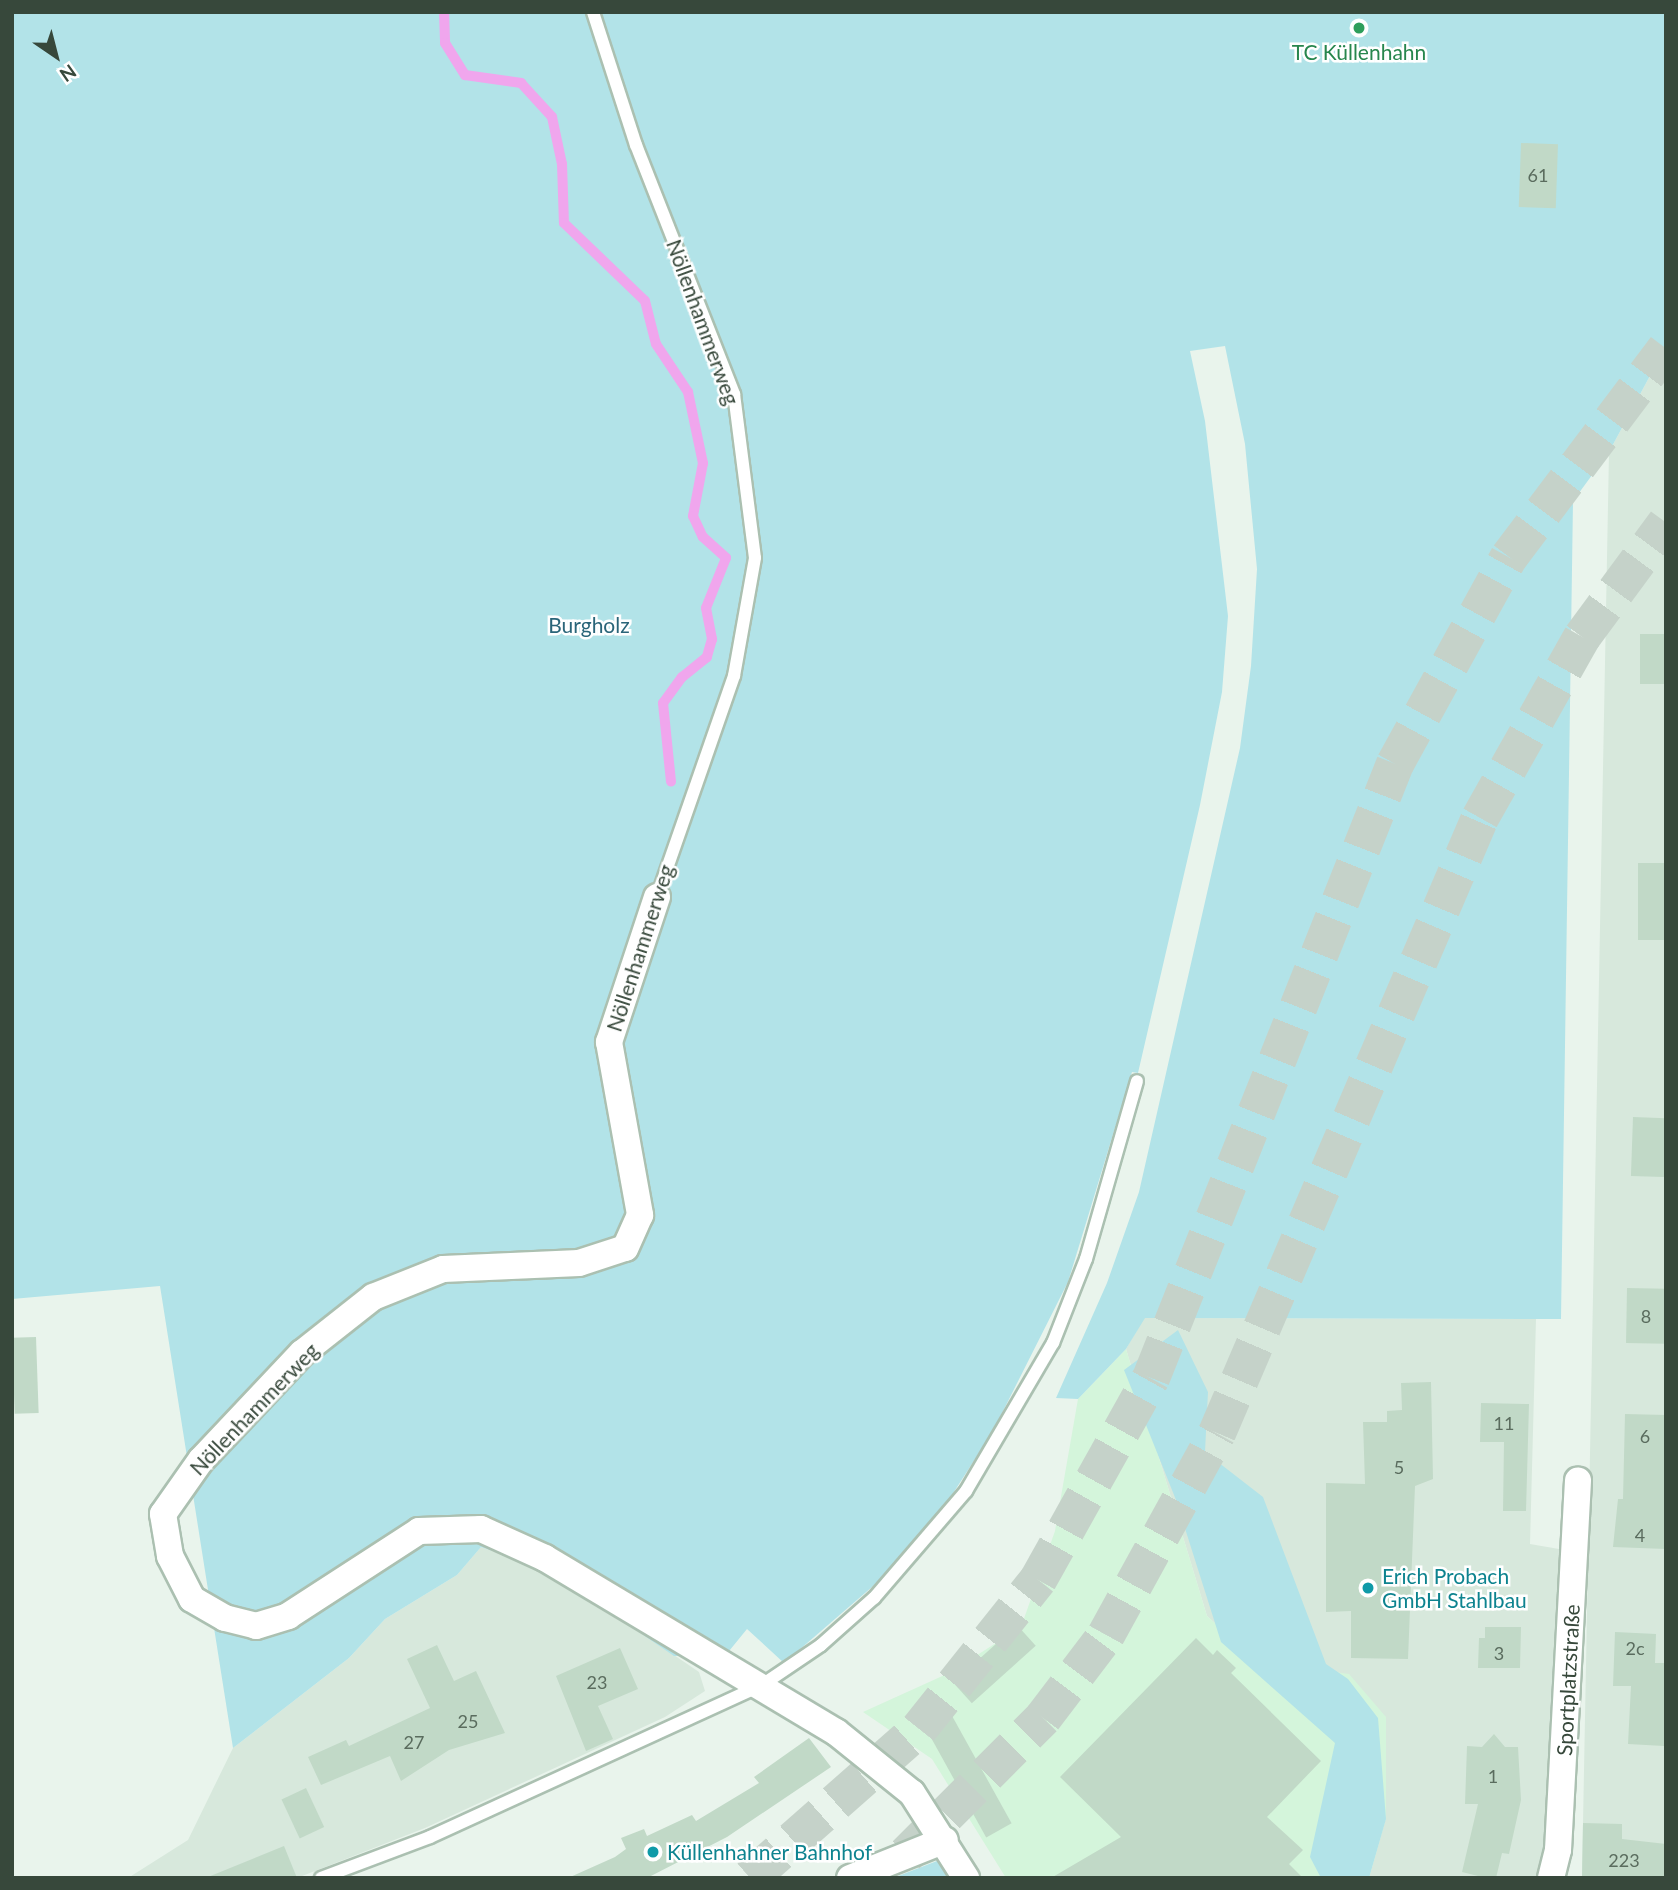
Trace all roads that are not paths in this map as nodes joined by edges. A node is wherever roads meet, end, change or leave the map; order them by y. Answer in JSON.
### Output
{"nodes":[{"id":1,"x":593,"y":12,"type":"edge"},
{"id":2,"x":657,"y":897,"type":"joint"},
{"id":3,"x":1137,"y":1081,"type":"dead end"},
{"id":4,"x":1578,"y":1481,"type":"dead end"},
{"id":5,"x":762,"y":1685,"type":"junction"},
{"id":6,"x":945,"y":1840,"type":"junction"},
{"id":7,"x":321,"y":1878,"type":"edge"},
{"id":8,"x":850,"y":1878,"type":"edge"},
{"id":9,"x":966,"y":1878,"type":"edge"},
{"id":10,"x":1551,"y":1878,"type":"edge"}],
"edges":[{"from":1,"to":2,"type":"lane","name":"Nöllenhammerweg"},
{"from":2,"to":5,"type":"street","name":"Nöllenhammerweg"},
{"from":3,"to":5,"type":"lane"},
{"from":4,"to":10,"type":"street","name":"Sportplatzstraße"},
{"from":5,"to":6,"type":"street","name":"Nöllenhammerweg"},
{"from":5,"to":7,"type":"lane"},
{"from":6,"to":8,"type":"street"},
{"from":6,"to":9,"type":"street","name":"Nöllenhammerweg"}]}
